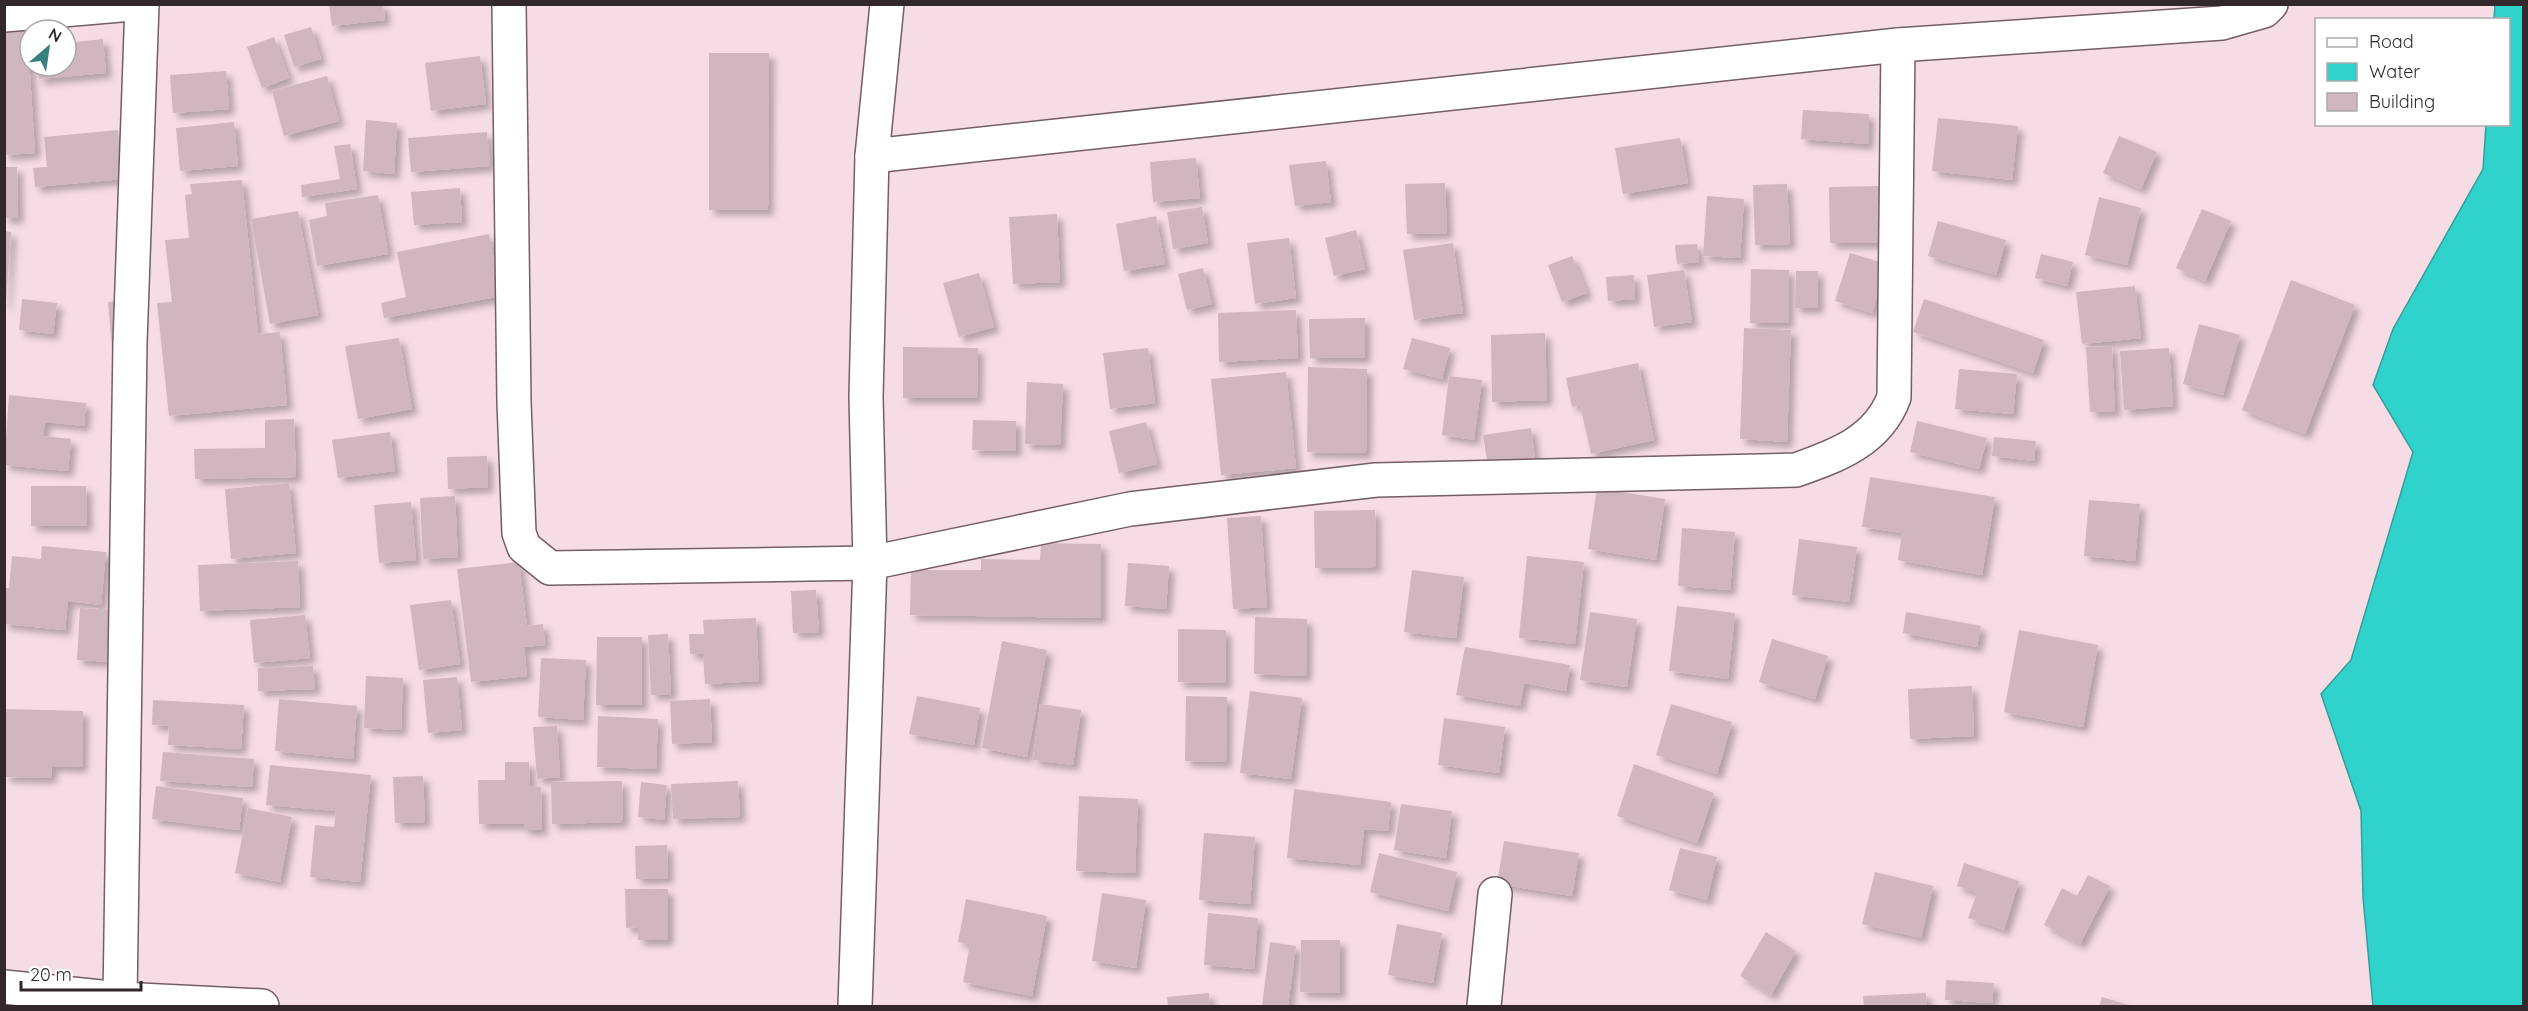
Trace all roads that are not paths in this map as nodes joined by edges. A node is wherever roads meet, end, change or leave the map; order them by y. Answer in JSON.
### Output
{"nodes":[{"id":1,"x":132,"y":4,"type":"edge"},
{"id":2,"x":142,"y":4,"type":"edge"},
{"id":3,"x":509,"y":4,"type":"edge"},
{"id":4,"x":887,"y":4,"type":"edge"},
{"id":5,"x":2271,"y":4,"type":"edge"},
{"id":6,"x":4,"y":15,"type":"edge"},
{"id":7,"x":1898,"y":45,"type":"junction"},
{"id":8,"x":872,"y":156,"type":"junction"},
{"id":9,"x":870,"y":563,"type":"junction"},
{"id":10,"x":1495,"y":894,"type":"dead end"},
{"id":11,"x":4,"y":987,"type":"edge"},
{"id":12,"x":120,"y":999,"type":"junction"},
{"id":13,"x":262,"y":1006,"type":"edge"},
{"id":14,"x":855,"y":1006,"type":"edge"},
{"id":15,"x":1484,"y":1006,"type":"edge"}],
"edges":[{"from":1,"to":6,"type":"street"},
{"from":2,"to":12,"type":"street"},
{"from":3,"to":9,"type":"street"},
{"from":4,"to":8,"type":"street"},
{"from":5,"to":7,"type":"street"},
{"from":7,"to":8,"type":"street"},
{"from":7,"to":9,"type":"street"},
{"from":8,"to":9,"type":"street"},
{"from":9,"to":14,"type":"street"},
{"from":10,"to":15,"type":"street"},
{"from":11,"to":12,"type":"street"},
{"from":12,"to":13,"type":"street"}]}
